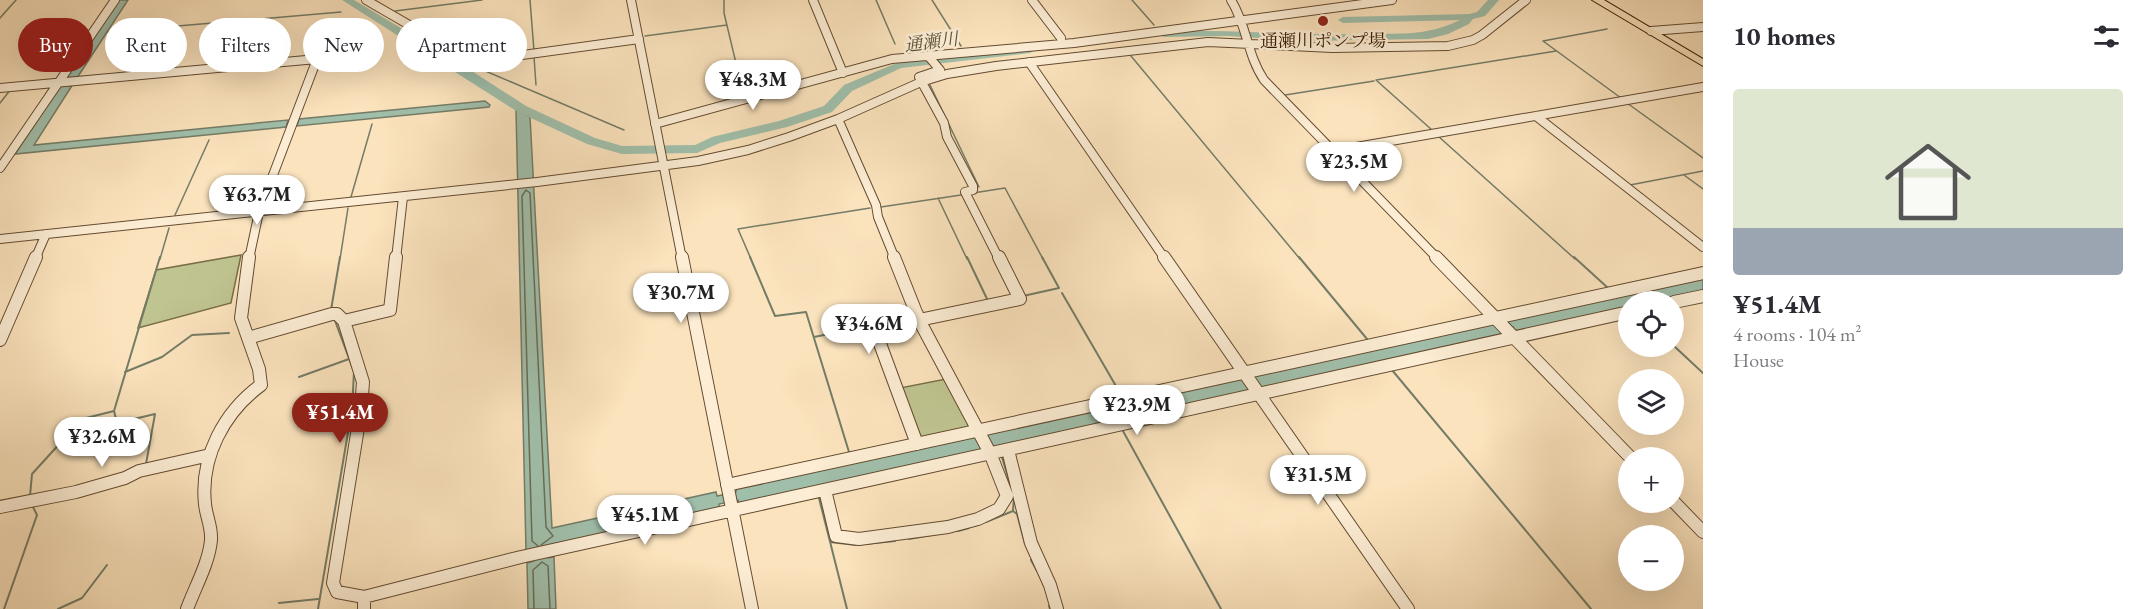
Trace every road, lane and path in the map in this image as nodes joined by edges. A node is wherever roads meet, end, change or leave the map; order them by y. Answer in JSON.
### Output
{"nodes":[{"id":1,"x":115,"y":0,"type":"edge"},
{"id":2,"x":366,"y":0,"type":"edge"},
{"id":3,"x":631,"y":0,"type":"edge"},
{"id":4,"x":813,"y":0,"type":"edge"},
{"id":5,"x":1032,"y":0,"type":"edge"},
{"id":6,"x":1231,"y":0,"type":"edge"},
{"id":7,"x":1392,"y":0,"type":"edge"},
{"id":8,"x":1526,"y":0,"type":"edge"},
{"id":9,"x":1597,"y":0,"type":"edge"},
{"id":10,"x":1703,"y":27,"type":"edge"},
{"id":11,"x":1651,"y":31,"type":"junction"},
{"id":12,"x":1244,"y":33,"type":"junction"},
{"id":13,"x":1061,"y":38,"type":"dead end"},
{"id":14,"x":639,"y":39,"type":"junction"},
{"id":15,"x":930,"y":58,"type":"junction"},
{"id":16,"x":1029,"y":63,"type":"junction"},
{"id":17,"x":1703,"y":63,"type":"edge"},
{"id":18,"x":940,"y":69,"type":"junction"},
{"id":19,"x":970,"y":70,"type":"junction"},
{"id":20,"x":843,"y":73,"type":"junction"},
{"id":21,"x":921,"y":82,"type":"junction"},
{"id":22,"x":59,"y":83,"type":"junction"},
{"id":23,"x":1703,"y":87,"type":"edge"},
{"id":24,"x":0,"y":88,"type":"edge"},
{"id":25,"x":1536,"y":116,"type":"junction"},
{"id":26,"x":838,"y":119,"type":"junction"},
{"id":27,"x":656,"y":124,"type":"junction"},
{"id":28,"x":14,"y":148,"type":"junction"},
{"id":29,"x":0,"y":149,"type":"edge"},
{"id":30,"x":1333,"y":151,"type":"junction"},
{"id":31,"x":665,"y":167,"type":"junction"},
{"id":32,"x":0,"y":168,"type":"edge"},
{"id":33,"x":403,"y":197,"type":"junction"},
{"id":34,"x":259,"y":212,"type":"junction"},
{"id":35,"x":46,"y":234,"type":"junction"},
{"id":36,"x":0,"y":239,"type":"edge"},
{"id":37,"x":1703,"y":248,"type":"edge"},
{"id":38,"x":1703,"y":273,"type":"edge"},
{"id":39,"x":1703,"y":296,"type":"edge"},
{"id":40,"x":1684,"y":300,"type":"edge"},
{"id":41,"x":1618,"y":313,"type":"edge"},
{"id":42,"x":918,"y":317,"type":"junction"},
{"id":43,"x":344,"y":321,"type":"junction"},
{"id":44,"x":1504,"y":328,"type":"junction"},
{"id":45,"x":248,"y":338,"type":"junction"},
{"id":46,"x":0,"y":340,"type":"edge"},
{"id":47,"x":1251,"y":383,"type":"junction"},
{"id":48,"x":984,"y":441,"type":"junction"},
{"id":49,"x":917,"y":444,"type":"junction"},
{"id":50,"x":1620,"y":447,"type":"edge"},
{"id":51,"x":1008,"y":450,"type":"junction"},
{"id":52,"x":210,"y":455,"type":"junction"},
{"id":53,"x":728,"y":486,"type":"junction"},
{"id":54,"x":825,"y":490,"type":"junction"},
{"id":55,"x":0,"y":507,"type":"edge"},
{"id":56,"x":732,"y":509,"type":"junction"},
{"id":57,"x":1684,"y":512,"type":"edge"},
{"id":58,"x":1703,"y":531,"type":"edge"},
{"id":59,"x":364,"y":603,"type":"edge"},
{"id":60,"x":187,"y":609,"type":"edge"},
{"id":61,"x":752,"y":609,"type":"edge"},
{"id":62,"x":1057,"y":609,"type":"edge"},
{"id":63,"x":1408,"y":609,"type":"edge"}],
"edges":[{"from":1,"to":22,"type":"street"},
{"from":2,"to":14,"type":"street"},
{"from":3,"to":14,"type":"street"},
{"from":4,"to":20,"type":"street"},
{"from":5,"to":13,"type":"street"},
{"from":6,"to":12,"type":"street"},
{"from":7,"to":12,"type":"street"},
{"from":8,"to":12,"type":"street"},
{"from":9,"to":11,"type":"main road"},
{"from":10,"to":11,"type":"street"},
{"from":11,"to":17,"type":"main road"},
{"from":12,"to":15,"type":"street"},
{"from":12,"to":16,"type":"street"},
{"from":12,"to":30,"type":"street"},
{"from":14,"to":27,"type":"street"},
{"from":15,"to":18,"type":"street"},
{"from":15,"to":20,"type":"street"},
{"from":16,"to":19,"type":"street"},
{"from":16,"to":47,"type":"street"},
{"from":18,"to":19,"type":"street"},
{"from":18,"to":21,"type":"street"},
{"from":19,"to":21,"type":"street"},
{"from":20,"to":27,"type":"street"},
{"from":21,"to":26,"type":"street"},
{"from":21,"to":42,"type":"street"},
{"from":22,"to":24,"type":"street"},
{"from":22,"to":28,"type":"street"},
{"from":22,"to":34,"type":"street"},
{"from":23,"to":25,"type":"street"},
{"from":25,"to":30,"type":"street"},
{"from":25,"to":37,"type":"street"},
{"from":26,"to":31,"type":"street"},
{"from":26,"to":42,"type":"street"},
{"from":27,"to":31,"type":"street"},
{"from":28,"to":29,"type":"street"},
{"from":28,"to":32,"type":"street"},
{"from":30,"to":44,"type":"street"},
{"from":31,"to":33,"type":"street"},
{"from":31,"to":53,"type":"street"},
{"from":33,"to":34,"type":"street"},
{"from":33,"to":43,"type":"street"},
{"from":34,"to":35,"type":"street"},
{"from":34,"to":45,"type":"street"},
{"from":35,"to":36,"type":"street"},
{"from":35,"to":46,"type":"street"},
{"from":38,"to":44,"type":"street"},
{"from":39,"to":40,"type":"street"},
{"from":41,"to":44,"type":"street"},
{"from":42,"to":48,"type":"street"},
{"from":42,"to":49,"type":"street"},
{"from":43,"to":45,"type":"street"},
{"from":43,"to":59,"type":"street"},
{"from":44,"to":47,"type":"street"},
{"from":44,"to":47,"type":"street"},
{"from":44,"to":50,"type":"street"},
{"from":45,"to":52,"type":"street"},
{"from":47,"to":48,"type":"street"},
{"from":47,"to":51,"type":"street"},
{"from":47,"to":63,"type":"street"},
{"from":48,"to":49,"type":"street"},
{"from":48,"to":51,"type":"street"},
{"from":48,"to":54,"type":"street"},
{"from":48,"to":54,"type":"street"},
{"from":49,"to":53,"type":"street"},
{"from":51,"to":62,"type":"street"},
{"from":52,"to":55,"type":"street"},
{"from":52,"to":60,"type":"street"},
{"from":53,"to":56,"type":"street"},
{"from":54,"to":56,"type":"street"},
{"from":56,"to":59,"type":"street"},
{"from":56,"to":61,"type":"street"},
{"from":57,"to":58,"type":"street"}]}
